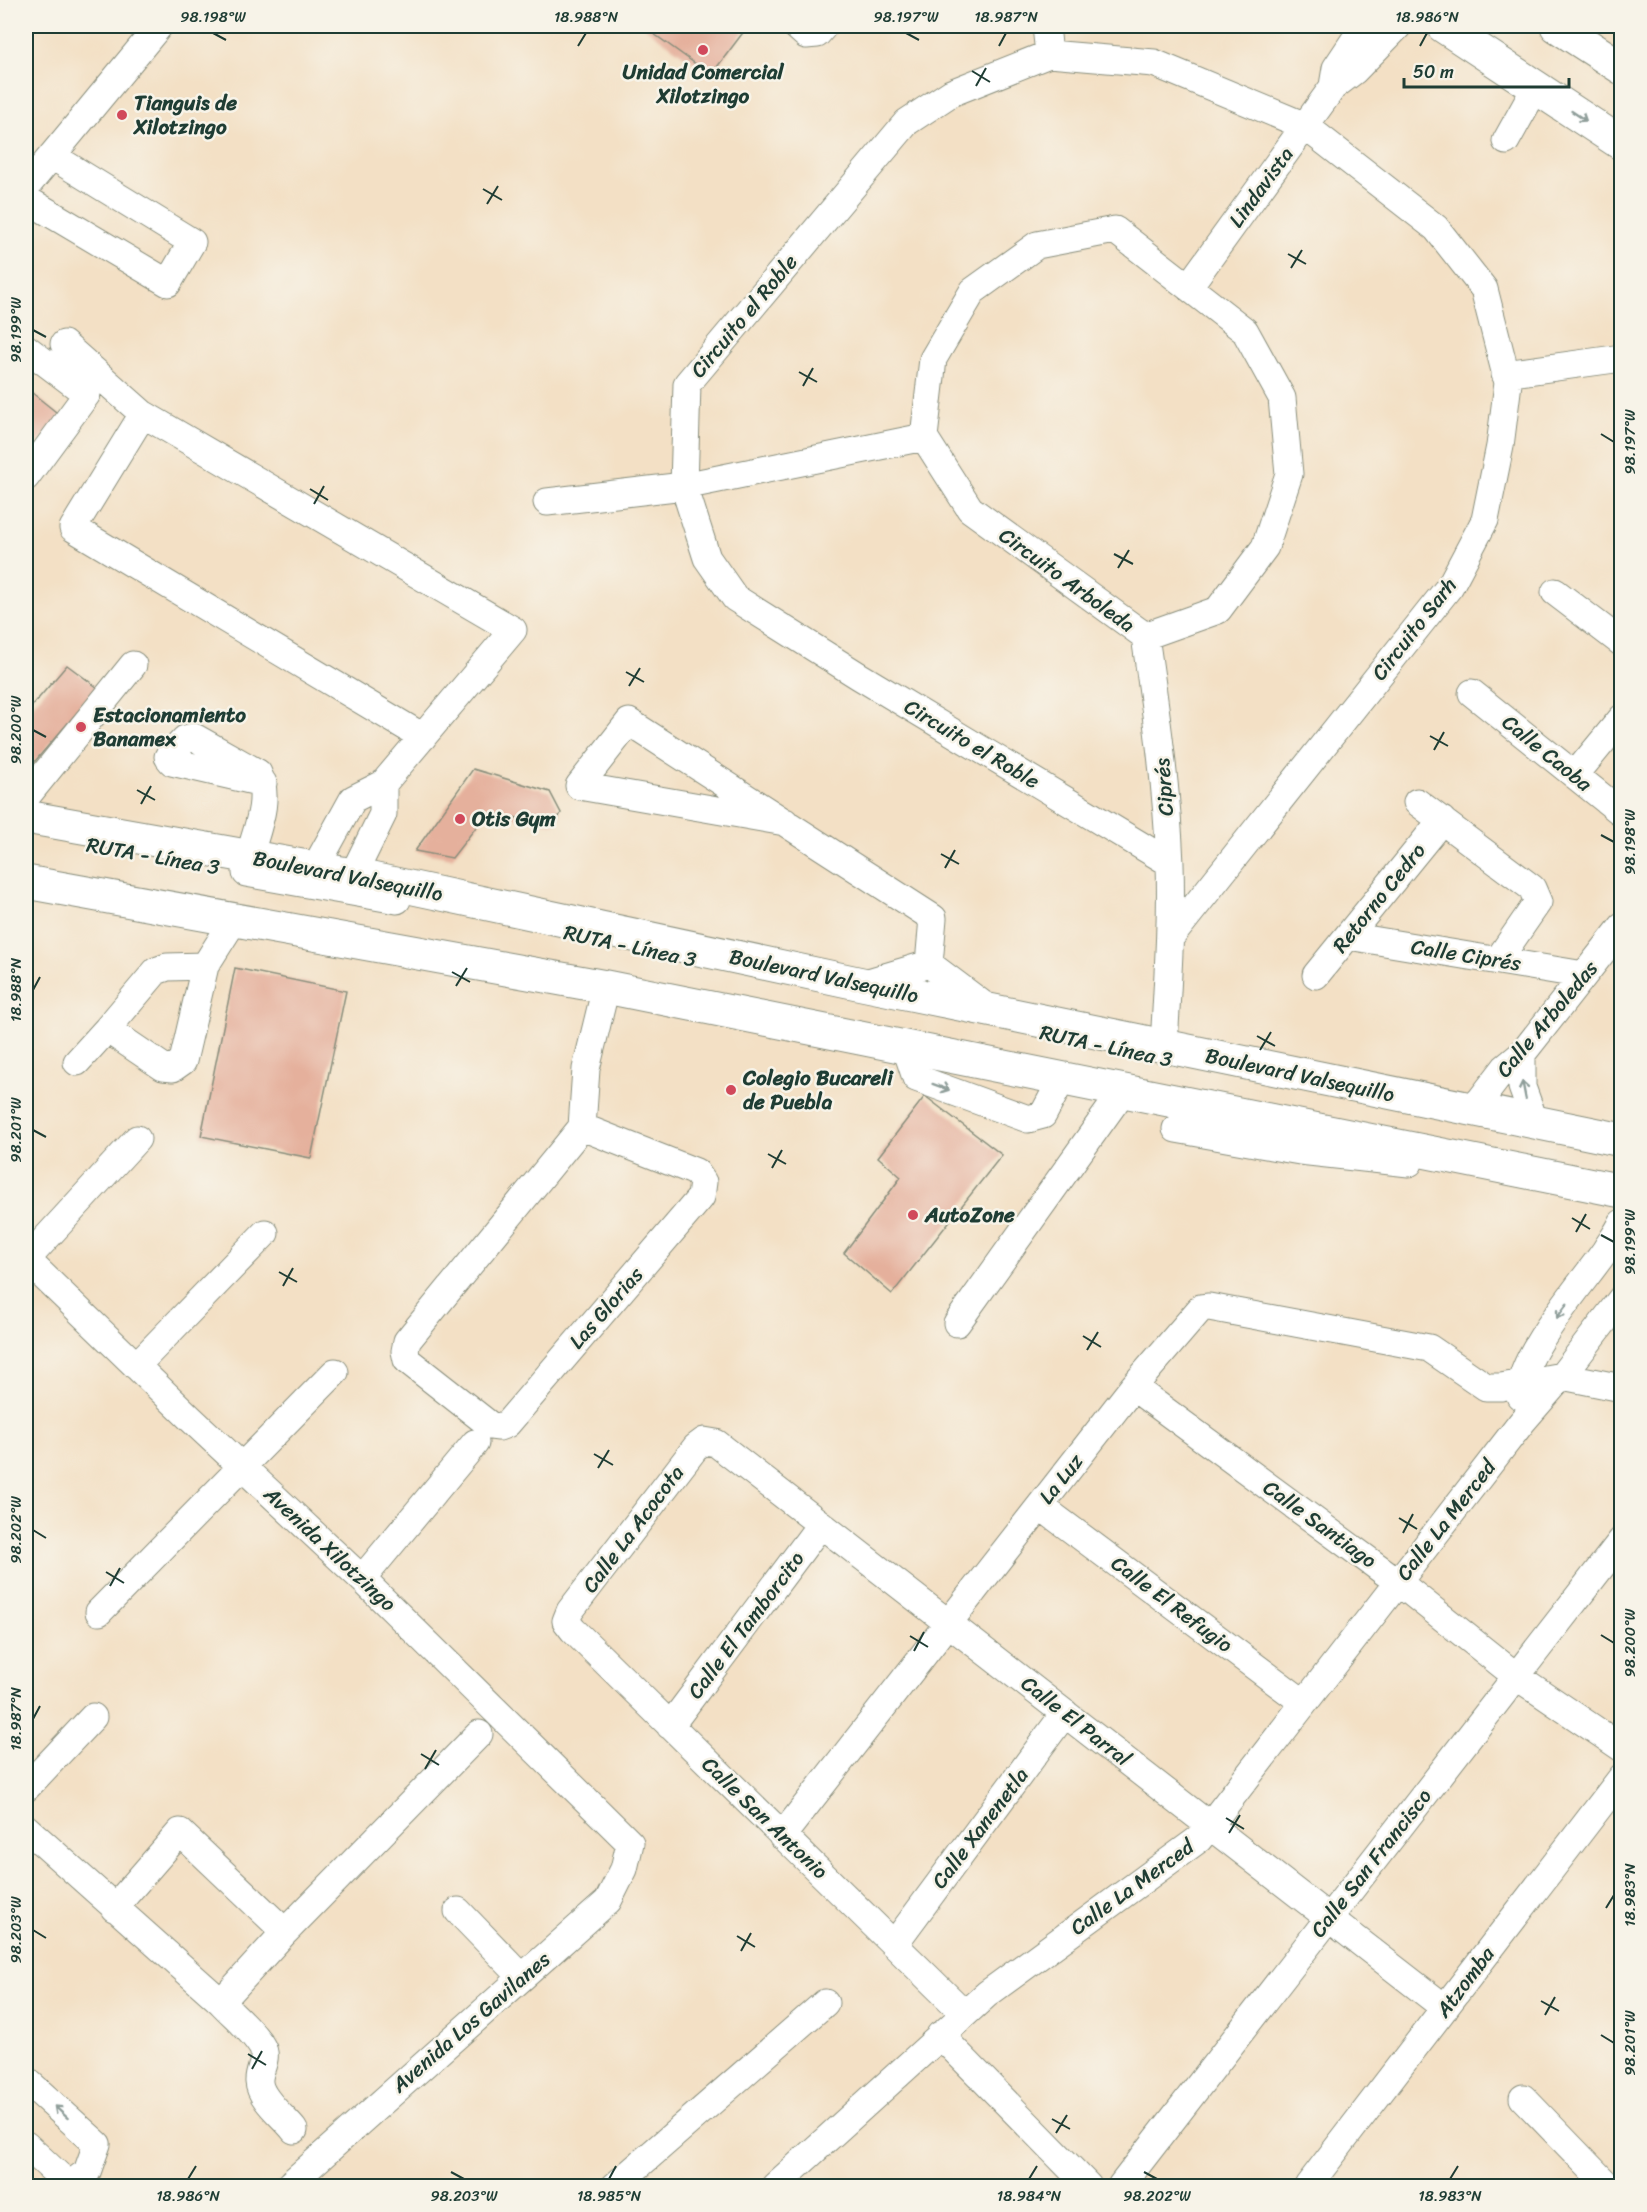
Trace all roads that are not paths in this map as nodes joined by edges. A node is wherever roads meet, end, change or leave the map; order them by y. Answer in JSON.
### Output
{"nodes":[{"id":1,"x":159,"y":26,"type":"edge"},
{"id":2,"x":796,"y":26,"type":"edge"},
{"id":3,"x":824,"y":26,"type":"edge"},
{"id":4,"x":1046,"y":26,"type":"edge"},
{"id":5,"x":1364,"y":26,"type":"edge"},
{"id":6,"x":1398,"y":26,"type":"edge"},
{"id":7,"x":1443,"y":26,"type":"edge"},
{"id":8,"x":1557,"y":26,"type":"edge"},
{"id":9,"x":1049,"y":54,"type":"junction"},
{"id":10,"x":1622,"y":68,"type":"edge"},
{"id":11,"x":1333,"y":87,"type":"junction"},
{"id":12,"x":1536,"y":87,"type":"junction"},
{"id":13,"x":1305,"y":126,"type":"junction"},
{"id":14,"x":1506,"y":141,"type":"dead end"},
{"id":15,"x":1622,"y":144,"type":"edge"},
{"id":16,"x":52,"y":156,"type":"junction"},
{"id":17,"x":26,"y":187,"type":"edge"},
{"id":18,"x":26,"y":199,"type":"edge"},
{"id":19,"x":1189,"y":286,"type":"junction"},
{"id":20,"x":64,"y":344,"type":"dead end"},
{"id":21,"x":26,"y":348,"type":"edge"},
{"id":22,"x":1622,"y":358,"type":"edge"},
{"id":23,"x":1505,"y":375,"type":"junction"},
{"id":24,"x":143,"y":414,"type":"junction"},
{"id":25,"x":924,"y":437,"type":"junction"},
{"id":26,"x":26,"y":477,"type":"edge"},
{"id":27,"x":684,"y":486,"type":"junction"},
{"id":28,"x":547,"y":502,"type":"dead end"},
{"id":29,"x":1555,"y":592,"type":"dead end"},
{"id":30,"x":1145,"y":636,"type":"junction"},
{"id":31,"x":1622,"y":644,"type":"edge"},
{"id":32,"x":133,"y":665,"type":"dead end"},
{"id":33,"x":1473,"y":693,"type":"dead end"},
{"id":34,"x":1622,"y":718,"type":"edge"},
{"id":35,"x":423,"y":737,"type":"junction"},
{"id":36,"x":1575,"y":775,"type":"junction"},
{"id":37,"x":263,"y":783,"type":"dead end"},
{"id":38,"x":383,"y":784,"type":"junction"},
{"id":39,"x":26,"y":797,"type":"edge"},
{"id":40,"x":1417,"y":802,"type":"dead end"},
{"id":41,"x":1622,"y":813,"type":"edge"},
{"id":42,"x":26,"y":817,"type":"edge"},
{"id":43,"x":1442,"y":820,"type":"junction"},
{"id":44,"x":785,"y":822,"type":"junction"},
{"id":45,"x":26,"y":832,"type":"edge"},
{"id":46,"x":249,"y":857,"type":"junction"},
{"id":47,"x":1170,"y":863,"type":"junction"},
{"id":48,"x":315,"y":868,"type":"junction"},
{"id":49,"x":26,"y":870,"type":"edge"},
{"id":50,"x":353,"y":875,"type":"junction"},
{"id":51,"x":26,"y":882,"type":"edge"},
{"id":52,"x":234,"y":920,"type":"junction"},
{"id":53,"x":1622,"y":927,"type":"edge"},
{"id":54,"x":1348,"y":936,"type":"junction"},
{"id":55,"x":1170,"y":938,"type":"junction"},
{"id":56,"x":1498,"y":960,"type":"junction"},
{"id":57,"x":929,"y":964,"type":"junction"},
{"id":58,"x":205,"y":966,"type":"junction"},
{"id":59,"x":1316,"y":975,"type":"dead end"},
{"id":60,"x":1584,"y":975,"type":"junction"},
{"id":61,"x":862,"y":984,"type":"junction"},
{"id":62,"x":606,"y":987,"type":"junction"},
{"id":63,"x":990,"y":1009,"type":"junction"},
{"id":64,"x":107,"y":1029,"type":"junction"},
{"id":65,"x":1164,"y":1047,"type":"junction"},
{"id":66,"x":906,"y":1048,"type":"junction"},
{"id":67,"x":1522,"y":1054,"type":"junction"},
{"id":68,"x":77,"y":1062,"type":"dead end"},
{"id":69,"x":1062,"y":1079,"type":"junction"},
{"id":70,"x":1123,"y":1091,"type":"junction"},
{"id":71,"x":1472,"y":1111,"type":"junction"},
{"id":72,"x":1535,"y":1123,"type":"junction"},
{"id":73,"x":582,"y":1127,"type":"junction"},
{"id":74,"x":1176,"y":1129,"type":"dead end"},
{"id":75,"x":137,"y":1139,"type":"dead end"},
{"id":76,"x":1622,"y":1140,"type":"edge"},
{"id":77,"x":1622,"y":1149,"type":"edge"},
{"id":78,"x":1386,"y":1151,"type":"junction"},
{"id":79,"x":1622,"y":1179,"type":"edge"},
{"id":80,"x":1622,"y":1191,"type":"edge"},
{"id":81,"x":1622,"y":1223,"type":"edge"},
{"id":82,"x":265,"y":1233,"type":"dead end"},
{"id":83,"x":26,"y":1259,"type":"edge"},
{"id":84,"x":1622,"y":1298,"type":"edge"},
{"id":85,"x":957,"y":1323,"type":"dead end"},
{"id":86,"x":136,"y":1366,"type":"junction"},
{"id":87,"x":335,"y":1372,"type":"dead end"},
{"id":88,"x":1562,"y":1376,"type":"junction"},
{"id":89,"x":1519,"y":1384,"type":"junction"},
{"id":90,"x":1132,"y":1387,"type":"junction"},
{"id":91,"x":1622,"y":1388,"type":"edge"},
{"id":92,"x":1522,"y":1422,"type":"junction"},
{"id":93,"x":704,"y":1440,"type":"joint"},
{"id":94,"x":475,"y":1443,"type":"dead end"},
{"id":95,"x":242,"y":1466,"type":"junction"},
{"id":96,"x":1040,"y":1506,"type":"junction"},
{"id":97,"x":821,"y":1524,"type":"junction"},
{"id":98,"x":1622,"y":1540,"type":"edge"},
{"id":99,"x":362,"y":1579,"type":"junction"},
{"id":100,"x":1398,"y":1582,"type":"junction"},
{"id":101,"x":99,"y":1612,"type":"dead end"},
{"id":102,"x":567,"y":1621,"type":"joint"},
{"id":103,"x":949,"y":1623,"type":"junction"},
{"id":104,"x":1516,"y":1676,"type":"junction"},
{"id":105,"x":1304,"y":1703,"type":"junction"},
{"id":106,"x":1065,"y":1713,"type":"junction"},
{"id":107,"x":93,"y":1717,"type":"dead end"},
{"id":108,"x":670,"y":1726,"type":"junction"},
{"id":109,"x":479,"y":1734,"type":"dead end"},
{"id":110,"x":1622,"y":1748,"type":"edge"},
{"id":111,"x":1622,"y":1777,"type":"edge"},
{"id":112,"x":26,"y":1788,"type":"edge"},
{"id":113,"x":1210,"y":1825,"type":"junction"},
{"id":114,"x":782,"y":1836,"type":"junction"},
{"id":115,"x":28,"y":1837,"type":"edge"},
{"id":116,"x":630,"y":1843,"type":"joint"},
{"id":117,"x":114,"y":1908,"type":"junction"},
{"id":118,"x":458,"y":1911,"type":"dead end"},
{"id":119,"x":1329,"y":1918,"type":"junction"},
{"id":120,"x":285,"y":1932,"type":"junction"},
{"id":121,"x":894,"y":1943,"type":"junction"},
{"id":122,"x":522,"y":1977,"type":"junction"},
{"id":123,"x":221,"y":2002,"type":"junction"},
{"id":124,"x":825,"y":2003,"type":"dead end"},
{"id":125,"x":1445,"y":2008,"type":"junction"},
{"id":126,"x":964,"y":2013,"type":"junction"},
{"id":127,"x":940,"y":2036,"type":"junction"},
{"id":128,"x":26,"y":2080,"type":"edge"},
{"id":129,"x":1523,"y":2098,"type":"dead end"},
{"id":130,"x":294,"y":2130,"type":"dead end"},
{"id":131,"x":26,"y":2145,"type":"edge"},
{"id":132,"x":288,"y":2187,"type":"edge"},
{"id":133,"x":615,"y":2187,"type":"edge"},
{"id":134,"x":775,"y":2187,"type":"edge"},
{"id":135,"x":1088,"y":2187,"type":"edge"},
{"id":136,"x":1121,"y":2187,"type":"edge"},
{"id":137,"x":1308,"y":2187,"type":"edge"},
{"id":138,"x":1608,"y":2187,"type":"edge"}],
"edges":[{"from":1,"to":16,"type":"street"},
{"from":2,"to":3,"type":"street"},
{"from":4,"to":9,"type":"street"},
{"from":5,"to":11,"type":"street","name":"Lindavista"},
{"from":6,"to":11,"type":"street","name":"Lindavista"},
{"from":7,"to":12,"type":"main road"},
{"from":8,"to":10,"type":"main road"},
{"from":9,"to":13,"type":"street","name":"Circuito el Roble"},
{"from":9,"to":27,"type":"street","name":"Circuito el Roble"},
{"from":11,"to":13,"type":"street","name":"Lindavista"},
{"from":12,"to":14,"type":"street"},
{"from":12,"to":15,"type":"main road","one_way":true},
{"from":13,"to":19,"type":"street","name":"Lindavista"},
{"from":13,"to":23,"type":"street","name":"Circuito Sarh"},
{"from":16,"to":17,"type":"street"},
{"from":16,"to":18,"type":"street"},
{"from":19,"to":25,"type":"street","name":"Circuito Arboleda"},
{"from":19,"to":30,"type":"street","name":"Circuito Arboleda"},
{"from":20,"to":24,"type":"street"},
{"from":21,"to":26,"type":"street"},
{"from":22,"to":23,"type":"street"},
{"from":23,"to":55,"type":"street","name":"Circuito Sarh"},
{"from":24,"to":35,"type":"street"},
{"from":24,"to":35,"type":"street"},
{"from":25,"to":27,"type":"street"},
{"from":25,"to":30,"type":"street","name":"Circuito Arboleda"},
{"from":27,"to":28,"type":"street"},
{"from":27,"to":47,"type":"street","name":"Circuito el Roble"},
{"from":29,"to":31,"type":"street"},
{"from":30,"to":47,"type":"street","name":"Ciprés"},
{"from":32,"to":39,"type":"street"},
{"from":33,"to":36,"type":"street","name":"Calle Caoba"},
{"from":34,"to":36,"type":"street"},
{"from":35,"to":38,"type":"street"},
{"from":36,"to":41,"type":"street","name":"Calle Caoba"},
{"from":37,"to":46,"type":"street"},
{"from":38,"to":48,"type":"street"},
{"from":38,"to":50,"type":"street"},
{"from":40,"to":43,"type":"street"},
{"from":42,"to":46,"type":"main road","name":"Boulevard Valsequillo"},
{"from":43,"to":54,"type":"street","name":"Retorno Cedro"},
{"from":43,"to":56,"type":"street"},
{"from":44,"to":44,"type":"street"},
{"from":44,"to":57,"type":"street"},
{"from":45,"to":77,"type":"street","name":"RUTA - Línea 3"},
{"from":46,"to":48,"type":"main road","name":"Boulevard Valsequillo"},
{"from":47,"to":55,"type":"street","name":"Ciprés"},
{"from":48,"to":50,"type":"main road","name":"Boulevard Valsequillo"},
{"from":49,"to":79,"type":"street"},
{"from":50,"to":61,"type":"main road","name":"Boulevard Valsequillo"},
{"from":51,"to":52,"type":"main road"},
{"from":52,"to":58,"type":"street"},
{"from":52,"to":62,"type":"main road"},
{"from":53,"to":60,"type":"street","name":"Calle Arboledas"},
{"from":54,"to":56,"type":"street","name":"Calle Ciprés"},
{"from":54,"to":59,"type":"street","name":"Retorno Cedro"},
{"from":55,"to":65,"type":"street"},
{"from":56,"to":60,"type":"street","name":"Calle Ciprés"},
{"from":57,"to":61,"type":"street"},
{"from":57,"to":63,"type":"street"},
{"from":58,"to":64,"type":"street"},
{"from":58,"to":64,"type":"street"},
{"from":60,"to":67,"type":"street","name":"Calle Arboledas"},
{"from":61,"to":63,"type":"main road","name":"Boulevard Valsequillo"},
{"from":62,"to":66,"type":"main road"},
{"from":62,"to":73,"type":"street"},
{"from":63,"to":65,"type":"main road","name":"Boulevard Valsequillo"},
{"from":64,"to":68,"type":"street"},
{"from":65,"to":71,"type":"main road","name":"Boulevard Valsequillo"},
{"from":66,"to":69,"type":"main road"},
{"from":66,"to":69,"type":"street","one_way":true},
{"from":67,"to":71,"type":"street","name":"Calle Arboledas"},
{"from":72,"to":67,"type":"street","one_way":true},
{"from":69,"to":70,"type":"main road"},
{"from":70,"to":78,"type":"main road"},
{"from":70,"to":85,"type":"street"},
{"from":71,"to":72,"type":"main road","name":"Boulevard Valsequillo"},
{"from":72,"to":76,"type":"main road","name":"Boulevard Valsequillo"},
{"from":73,"to":73,"type":"street","name":"Las Glorias"},
{"from":74,"to":78,"type":"street"},
{"from":75,"to":83,"type":"street"},
{"from":78,"to":80,"type":"main road"},
{"from":81,"to":89,"type":"street","one_way":true},
{"from":82,"to":86,"type":"street"},
{"from":83,"to":86,"type":"street","name":"Avenida Xilotzingo"},
{"from":84,"to":88,"type":"street","name":"Calle La Merced"},
{"from":86,"to":95,"type":"street","name":"Avenida Xilotzingo"},
{"from":87,"to":95,"type":"street"},
{"from":88,"to":89,"type":"street"},
{"from":88,"to":91,"type":"street"},
{"from":88,"to":92,"type":"street","name":"Calle La Merced"},
{"from":89,"to":90,"type":"street","name":"La Luz"},
{"from":89,"to":92,"type":"street"},
{"from":90,"to":96,"type":"street","name":"La Luz"},
{"from":90,"to":100,"type":"street","name":"Calle Santiago"},
{"from":92,"to":100,"type":"street","name":"Calle La Merced"},
{"from":93,"to":97,"type":"street","name":"Calle El Parral"},
{"from":93,"to":102,"type":"street","name":"Calle La Acocota"},
{"from":94,"to":99,"type":"street"},
{"from":95,"to":99,"type":"street","name":"Avenida Xilotzingo"},
{"from":95,"to":101,"type":"street"},
{"from":96,"to":103,"type":"street","name":"La Luz"},
{"from":96,"to":105,"type":"street","name":"Calle El Refugio"},
{"from":97,"to":103,"type":"street","name":"Calle El Parral"},
{"from":97,"to":108,"type":"street","name":"Calle El Tamborcito"},
{"from":98,"to":104,"type":"street","name":"Calle San Francisco"},
{"from":99,"to":116,"type":"street","name":"Avenida Xilotzingo"},
{"from":100,"to":104,"type":"street","name":"Calle Santiago"},
{"from":100,"to":105,"type":"street","name":"Calle La Merced"},
{"from":102,"to":108,"type":"street","name":"Calle San Antonio"},
{"from":103,"to":106,"type":"street","name":"Calle El Parral"},
{"from":103,"to":114,"type":"street","name":"La Luz"},
{"from":104,"to":110,"type":"street","name":"Calle Santiago"},
{"from":104,"to":119,"type":"street","name":"Calle San Francisco"},
{"from":105,"to":113,"type":"street","name":"Calle La Merced"},
{"from":106,"to":113,"type":"street","name":"Calle El Parral"},
{"from":106,"to":121,"type":"street","name":"Calle Xanenetla"},
{"from":107,"to":112,"type":"street"},
{"from":108,"to":114,"type":"street","name":"Calle San Antonio"},
{"from":109,"to":120,"type":"street"},
{"from":111,"to":125,"type":"street","name":"Atzomba"},
{"from":113,"to":119,"type":"street","name":"Calle El Parral"},
{"from":113,"to":126,"type":"street","name":"Calle La Merced"},
{"from":114,"to":121,"type":"street","name":"Calle San Antonio"},
{"from":115,"to":117,"type":"street"},
{"from":116,"to":122,"type":"street","name":"Avenida Los Gavilanes"},
{"from":117,"to":120,"type":"street"},
{"from":117,"to":123,"type":"street"},
{"from":118,"to":122,"type":"street"},
{"from":119,"to":125,"type":"street","name":"Calle El Parral"},
{"from":119,"to":136,"type":"street","name":"Calle San Francisco"},
{"from":120,"to":123,"type":"street"},
{"from":121,"to":126,"type":"street","name":"Calle San Antonio"},
{"from":122,"to":132,"type":"street","name":"Avenida Los Gavilanes"},
{"from":123,"to":130,"type":"street"},
{"from":124,"to":133,"type":"street"},
{"from":125,"to":137,"type":"street","name":"Atzomba"},
{"from":126,"to":127,"type":"street","name":"Calle La Merced"},
{"from":127,"to":134,"type":"street","name":"Calle La Merced"},
{"from":127,"to":135,"type":"street"},
{"from":131,"to":128,"type":"street","one_way":true},
{"from":129,"to":138,"type":"street"}]}
